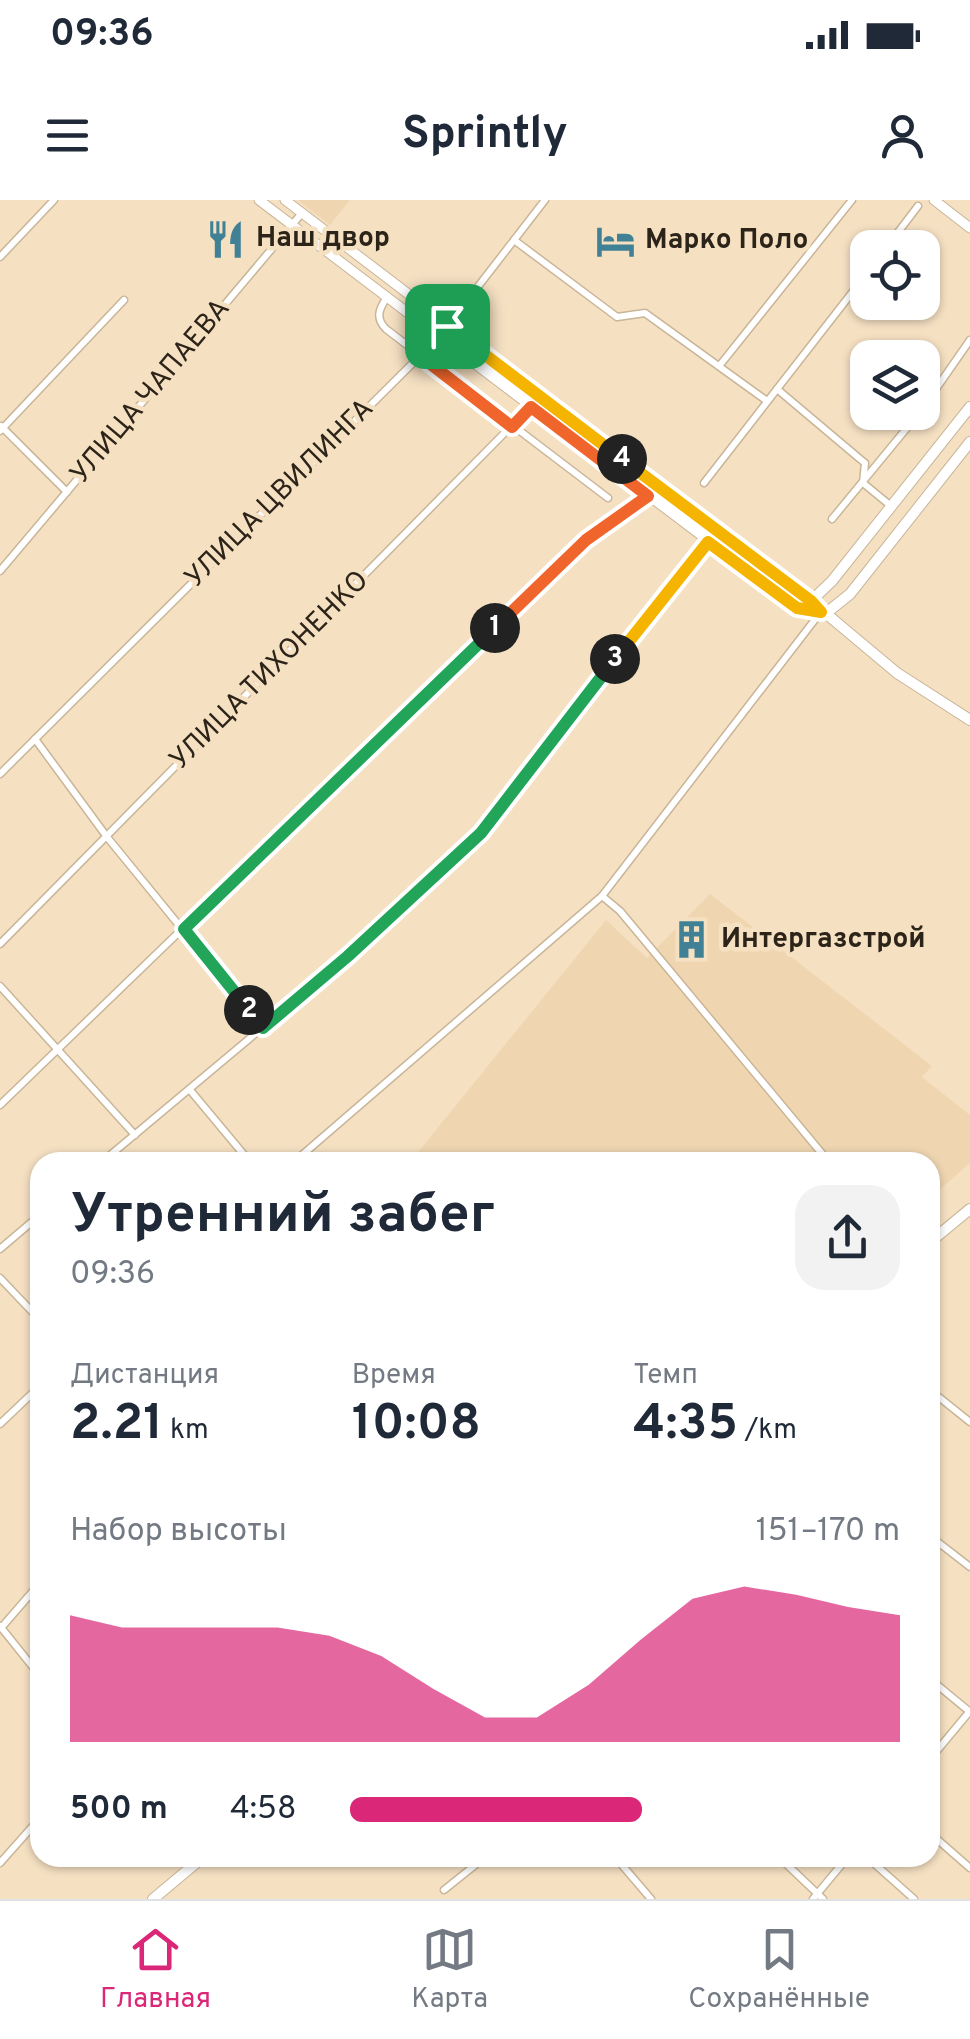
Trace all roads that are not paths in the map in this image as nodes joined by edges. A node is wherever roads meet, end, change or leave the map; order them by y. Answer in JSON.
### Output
{"nodes":[{"id":1,"x":54,"y":200,"type":"edge"},
{"id":2,"x":259,"y":200,"type":"edge"},
{"id":3,"x":285,"y":200,"type":"edge"},
{"id":4,"x":545,"y":200,"type":"edge"},
{"id":5,"x":852,"y":200,"type":"edge"},
{"id":6,"x":934,"y":200,"type":"edge"},
{"id":7,"x":918,"y":206,"type":"dead end"},
{"id":8,"x":302,"y":213,"type":"junction"},
{"id":9,"x":293,"y":226,"type":"junction"},
{"id":10,"x":970,"y":228,"type":"edge"},
{"id":11,"x":900,"y":230,"type":"edge"},
{"id":12,"x":514,"y":240,"type":"junction"},
{"id":13,"x":0,"y":257,"type":"edge"},
{"id":14,"x":850,"y":295,"type":"edge"},
{"id":15,"x":386,"y":298,"type":"junction"},
{"id":16,"x":124,"y":300,"type":"dead end"},
{"id":17,"x":447,"y":326,"type":"junction"},
{"id":18,"x":438,"y":336,"type":"junction"},
{"id":19,"x":970,"y":340,"type":"edge"},
{"id":20,"x":419,"y":355,"type":"junction"},
{"id":21,"x":720,"y":365,"type":"junction"},
{"id":22,"x":940,"y":383,"type":"edge"},
{"id":23,"x":777,"y":389,"type":"junction"},
{"id":24,"x":540,"y":397,"type":"junction"},
{"id":25,"x":767,"y":401,"type":"junction"},
{"id":26,"x":531,"y":407,"type":"junction"},
{"id":27,"x":970,"y":407,"type":"edge"},
{"id":28,"x":512,"y":427,"type":"junction"},
{"id":29,"x":1,"y":428,"type":"edge"},
{"id":30,"x":906,"y":430,"type":"edge"},
{"id":31,"x":970,"y":442,"type":"edge"},
{"id":32,"x":704,"y":483,"type":"dead end"},
{"id":33,"x":863,"y":483,"type":"junction"},
{"id":34,"x":67,"y":492,"type":"junction"},
{"id":35,"x":648,"y":496,"type":"junction"},
{"id":36,"x":608,"y":498,"type":"dead end"},
{"id":37,"x":891,"y":506,"type":"junction"},
{"id":38,"x":832,"y":519,"type":"dead end"},
{"id":39,"x":708,"y":542,"type":"junction"},
{"id":40,"x":0,"y":571,"type":"edge"},
{"id":41,"x":811,"y":601,"type":"junction"},
{"id":42,"x":823,"y":613,"type":"junction"},
{"id":43,"x":970,"y":720,"type":"edge"},
{"id":44,"x":35,"y":738,"type":"junction"},
{"id":45,"x":0,"y":774,"type":"edge"},
{"id":46,"x":106,"y":836,"type":"junction"},
{"id":47,"x":602,"y":896,"type":"junction"},
{"id":48,"x":184,"y":929,"type":"junction"},
{"id":49,"x":0,"y":944,"type":"edge"},
{"id":50,"x":0,"y":986,"type":"edge"},
{"id":51,"x":263,"y":1028,"type":"junction"},
{"id":52,"x":59,"y":1050,"type":"junction"},
{"id":53,"x":190,"y":1090,"type":"junction"},
{"id":54,"x":0,"y":1105,"type":"edge"},
{"id":55,"x":135,"y":1135,"type":"junction"},
{"id":56,"x":114,"y":1152,"type":"edge"},
{"id":57,"x":242,"y":1152,"type":"edge"},
{"id":58,"x":306,"y":1152,"type":"edge"},
{"id":59,"x":821,"y":1152,"type":"edge"},
{"id":60,"x":970,"y":1208,"type":"edge"},
{"id":61,"x":30,"y":1224,"type":"edge"},
{"id":62,"x":940,"y":1234,"type":"edge"},
{"id":63,"x":0,"y":1249,"type":"edge"},
{"id":64,"x":0,"y":1278,"type":"edge"},
{"id":65,"x":30,"y":1310,"type":"edge"},
{"id":66,"x":30,"y":1396,"type":"edge"},
{"id":67,"x":940,"y":1398,"type":"edge"},
{"id":68,"x":970,"y":1422,"type":"edge"},
{"id":69,"x":0,"y":1424,"type":"edge"},
{"id":70,"x":940,"y":1544,"type":"edge"},
{"id":71,"x":970,"y":1567,"type":"edge"},
{"id":72,"x":30,"y":1594,"type":"edge"},
{"id":73,"x":0,"y":1627,"type":"edge"},
{"id":74,"x":30,"y":1664,"type":"edge"},
{"id":75,"x":940,"y":1687,"type":"edge"},
{"id":76,"x":970,"y":1711,"type":"edge"},
{"id":77,"x":940,"y":1746,"type":"edge"},
{"id":78,"x":30,"y":1829,"type":"edge"},
{"id":79,"x":940,"y":1842,"type":"edge"},
{"id":80,"x":0,"y":1863,"type":"edge"},
{"id":81,"x":184,"y":1867,"type":"edge"},
{"id":82,"x":473,"y":1867,"type":"edge"},
{"id":83,"x":624,"y":1867,"type":"edge"},
{"id":84,"x":789,"y":1867,"type":"edge"},
{"id":85,"x":840,"y":1867,"type":"edge"},
{"id":86,"x":878,"y":1867,"type":"edge"},
{"id":87,"x":970,"y":1868,"type":"edge"},
{"id":88,"x":444,"y":1890,"type":"dead end"},
{"id":89,"x":818,"y":1897,"type":"edge"},
{"id":90,"x":153,"y":1899,"type":"edge"},
{"id":91,"x":652,"y":1899,"type":"edge"},
{"id":92,"x":914,"y":1899,"type":"edge"}],
"edges":[{"from":1,"to":13,"type":"street"},
{"from":2,"to":9,"type":"street"},
{"from":3,"to":8,"type":"street"},
{"from":4,"to":12,"type":"street","name":"УЛИЦА ЦВИЛИНГА"},
{"from":5,"to":21,"type":"street"},
{"from":6,"to":10,"type":"street"},
{"from":7,"to":11,"type":"street"},
{"from":8,"to":9,"type":"street","name":"УЛИЦА ЧАПАЕВА"},
{"from":8,"to":17,"type":"street"},
{"from":9,"to":15,"type":"street"},
{"from":9,"to":34,"type":"street","name":"УЛИЦА ЧАПАЕВА"},
{"from":12,"to":17,"type":"street","name":"УЛИЦА ЦВИЛИНГА"},
{"from":12,"to":21,"type":"street"},
{"from":14,"to":23,"type":"street"},
{"from":15,"to":18,"type":"street"},
{"from":15,"to":20,"type":"street"},
{"from":16,"to":29,"type":"street"},
{"from":17,"to":18,"type":"street","name":"УЛИЦА ЦВИЛИНГА"},
{"from":17,"to":24,"type":"street"},
{"from":18,"to":20,"type":"street","name":"УЛИЦА ЦВИЛИНГА"},
{"from":18,"to":26,"type":"street"},
{"from":19,"to":22,"type":"street"},
{"from":20,"to":28,"type":"street"},
{"from":20,"to":44,"type":"street","name":"УЛИЦА ЦВИЛИНГА"},
{"from":21,"to":25,"type":"street"},
{"from":23,"to":25,"type":"street"},
{"from":23,"to":33,"type":"street"},
{"from":24,"to":26,"type":"street","name":"УЛИЦА ТИХОНЕНКО"},
{"from":24,"to":41,"type":"street"},
{"from":25,"to":32,"type":"street"},
{"from":26,"to":28,"type":"street","name":"УЛИЦА ТИХОНЕНКО"},
{"from":26,"to":35,"type":"street"},
{"from":27,"to":37,"type":"main road"},
{"from":28,"to":36,"type":"street"},
{"from":28,"to":46,"type":"street","name":"УЛИЦА ТИХОНЕНКО"},
{"from":29,"to":34,"type":"street"},
{"from":30,"to":33,"type":"street"},
{"from":31,"to":42,"type":"main road"},
{"from":33,"to":37,"type":"street"},
{"from":33,"to":38,"type":"street"},
{"from":34,"to":40,"type":"street","name":"УЛИЦА ЧАПАЕВА"},
{"from":35,"to":39,"type":"street"},
{"from":35,"to":48,"type":"street"},
{"from":37,"to":41,"type":"main road"},
{"from":39,"to":42,"type":"street"},
{"from":39,"to":51,"type":"street"},
{"from":41,"to":42,"type":"main road"},
{"from":42,"to":43,"type":"main road"},
{"from":42,"to":47,"type":"street"},
{"from":44,"to":45,"type":"street","name":"УЛИЦА ЦВИЛИНГА"},
{"from":44,"to":46,"type":"street"},
{"from":46,"to":48,"type":"street"},
{"from":46,"to":49,"type":"street","name":"УЛИЦА ТИХОНЕНКО"},
{"from":47,"to":58,"type":"street"},
{"from":47,"to":59,"type":"street"},
{"from":48,"to":51,"type":"street"},
{"from":48,"to":52,"type":"street"},
{"from":50,"to":52,"type":"street"},
{"from":51,"to":53,"type":"street"},
{"from":52,"to":54,"type":"street"},
{"from":52,"to":55,"type":"street"},
{"from":53,"to":55,"type":"street"},
{"from":53,"to":57,"type":"street"},
{"from":55,"to":56,"type":"street"},
{"from":60,"to":62,"type":"main road"},
{"from":61,"to":63,"type":"street"},
{"from":64,"to":65,"type":"street"},
{"from":66,"to":69,"type":"street"},
{"from":67,"to":68,"type":"street"},
{"from":70,"to":71,"type":"street"},
{"from":72,"to":73,"type":"street"},
{"from":73,"to":74,"type":"street"},
{"from":75,"to":76,"type":"street"},
{"from":76,"to":77,"type":"street"},
{"from":78,"to":80,"type":"street"},
{"from":79,"to":87,"type":"street"},
{"from":81,"to":90,"type":"main road"},
{"from":82,"to":88,"type":"street"},
{"from":83,"to":91,"type":"street"},
{"from":84,"to":89,"type":"street"},
{"from":85,"to":89,"type":"street"},
{"from":86,"to":92,"type":"street"}]}
